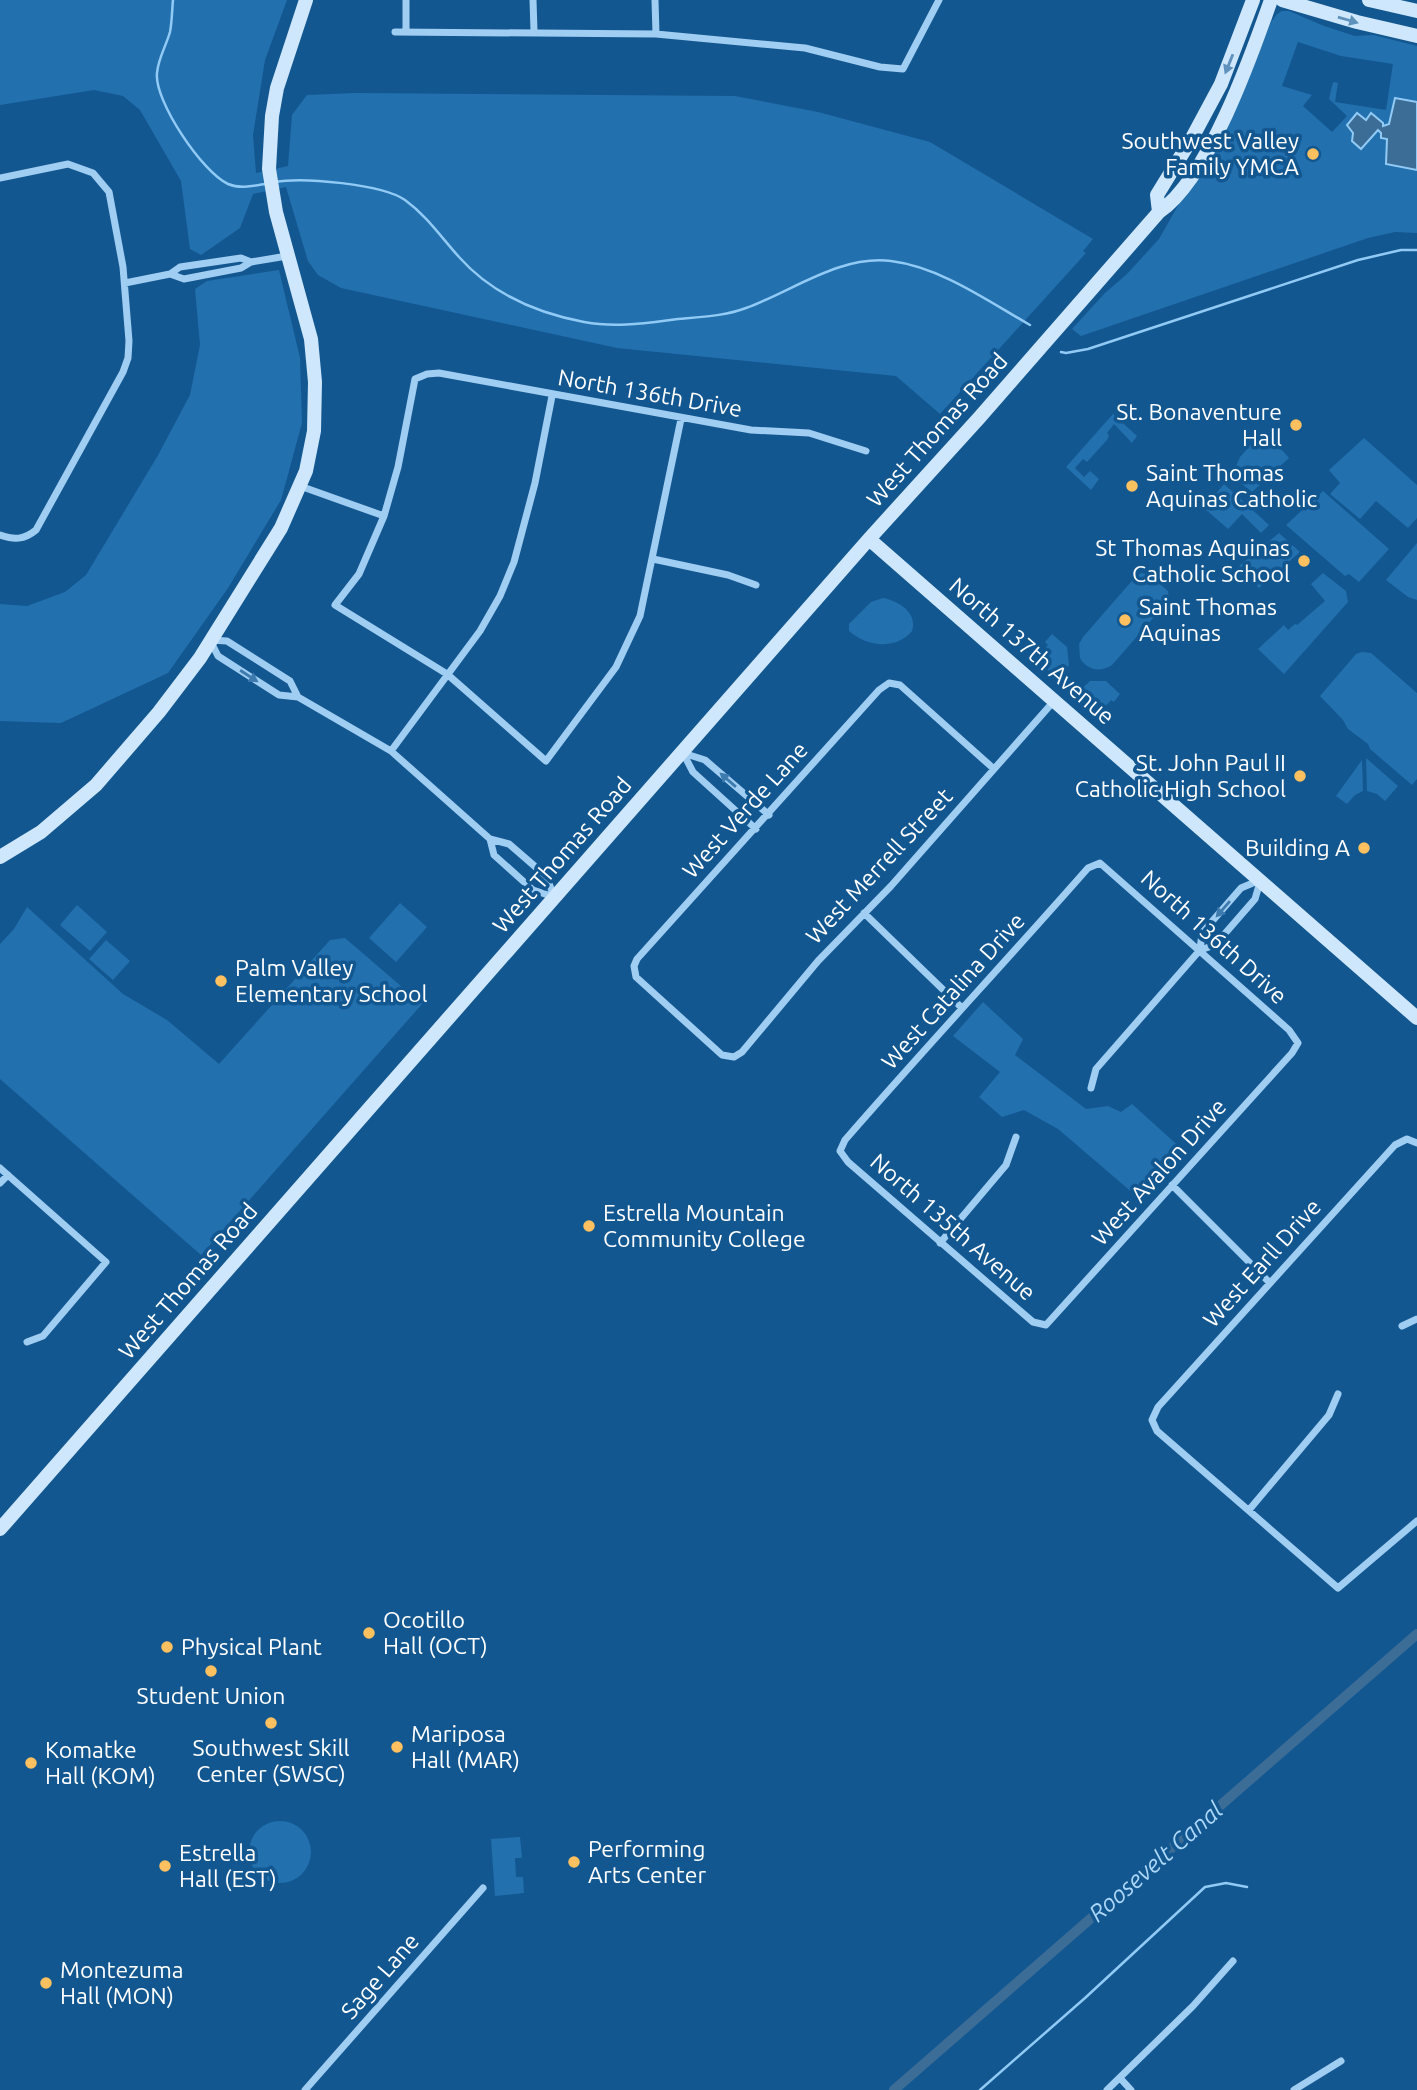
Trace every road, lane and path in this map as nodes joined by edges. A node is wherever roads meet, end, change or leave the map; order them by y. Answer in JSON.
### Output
{"nodes":[{"id":1,"x":306,"y":0,"type":"edge"},
{"id":2,"x":406,"y":0,"type":"edge"},
{"id":3,"x":533,"y":0,"type":"edge"},
{"id":4,"x":655,"y":0,"type":"edge"},
{"id":5,"x":939,"y":0,"type":"edge"},
{"id":6,"x":1254,"y":0,"type":"edge"},
{"id":7,"x":1271,"y":0,"type":"edge"},
{"id":8,"x":1282,"y":0,"type":"edge"},
{"id":9,"x":1369,"y":0,"type":"edge"},
{"id":10,"x":1417,"y":11,"type":"edge"},
{"id":11,"x":534,"y":31,"type":"junction"},
{"id":12,"x":395,"y":32,"type":"dead end"},
{"id":13,"x":406,"y":32,"type":"junction"},
{"id":14,"x":656,"y":34,"type":"junction"},
{"id":15,"x":1417,"y":36,"type":"edge"},
{"id":16,"x":0,"y":178,"type":"edge"},
{"id":17,"x":1159,"y":212,"type":"junction"},
{"id":18,"x":287,"y":256,"type":"junction"},
{"id":19,"x":251,"y":262,"type":"junction"},
{"id":20,"x":209,"y":263,"type":"junction"},
{"id":21,"x":211,"y":274,"type":"junction"},
{"id":22,"x":170,"y":275,"type":"junction"},
{"id":23,"x":125,"y":283,"type":"junction"},
{"id":24,"x":552,"y":396,"type":"junction"},
{"id":25,"x":681,"y":419,"type":"junction"},
{"id":26,"x":866,"y":451,"type":"dead end"},
{"id":27,"x":300,"y":486,"type":"junction"},
{"id":28,"x":384,"y":516,"type":"junction"},
{"id":29,"x":0,"y":535,"type":"edge"},
{"id":30,"x":869,"y":539,"type":"junction"},
{"id":31,"x":653,"y":559,"type":"junction"},
{"id":32,"x":756,"y":585,"type":"dead end"},
{"id":33,"x":210,"y":640,"type":"junction"},
{"id":34,"x":447,"y":674,"type":"junction"},
{"id":35,"x":298,"y":697,"type":"junction"},
{"id":36,"x":1054,"y":701,"type":"junction"},
{"id":37,"x":391,"y":751,"type":"junction"},
{"id":38,"x":683,"y":753,"type":"junction"},
{"id":39,"x":993,"y":769,"type":"junction"},
{"id":40,"x":769,"y":815,"type":"junction"},
{"id":41,"x":757,"y":829,"type":"junction"},
{"id":42,"x":490,"y":839,"type":"junction"},
{"id":43,"x":0,"y":857,"type":"edge"},
{"id":44,"x":1100,"y":863,"type":"joint"},
{"id":45,"x":1260,"y":880,"type":"junction"},
{"id":46,"x":555,"y":897,"type":"junction"},
{"id":47,"x":864,"y":914,"type":"junction"},
{"id":48,"x":1200,"y":950,"type":"junction"},
{"id":49,"x":962,"y":1008,"type":"junction"},
{"id":50,"x":1417,"y":1018,"type":"edge"},
{"id":51,"x":1298,"y":1043,"type":"joint"},
{"id":52,"x":734,"y":1057,"type":"joint"},
{"id":53,"x":1091,"y":1088,"type":"dead end"},
{"id":54,"x":1016,"y":1137,"type":"dead end"},
{"id":55,"x":1417,"y":1143,"type":"edge"},
{"id":56,"x":841,"y":1151,"type":"joint"},
{"id":57,"x":0,"y":1168,"type":"edge"},
{"id":58,"x":8,"y":1175,"type":"junction"},
{"id":59,"x":0,"y":1183,"type":"edge"},
{"id":60,"x":1172,"y":1185,"type":"junction"},
{"id":61,"x":940,"y":1243,"type":"junction"},
{"id":62,"x":1269,"y":1282,"type":"junction"},
{"id":63,"x":1417,"y":1319,"type":"edge"},
{"id":64,"x":1046,"y":1325,"type":"joint"},
{"id":65,"x":1402,"y":1326,"type":"dead end"},
{"id":66,"x":27,"y":1342,"type":"dead end"},
{"id":67,"x":1338,"y":1394,"type":"dead end"},
{"id":68,"x":1249,"y":1510,"type":"junction"},
{"id":69,"x":1417,"y":1521,"type":"edge"},
{"id":70,"x":0,"y":1529,"type":"edge"},
{"id":71,"x":483,"y":1888,"type":"dead end"},
{"id":72,"x":1233,"y":1961,"type":"dead end"},
{"id":73,"x":1341,"y":2061,"type":"dead end"},
{"id":74,"x":1120,"y":2078,"type":"junction"},
{"id":75,"x":305,"y":2090,"type":"edge"},
{"id":76,"x":1107,"y":2090,"type":"edge"},
{"id":77,"x":1131,"y":2090,"type":"edge"},
{"id":78,"x":1294,"y":2090,"type":"edge"}],
"edges":[{"from":1,"to":18,"type":"main road"},
{"from":2,"to":13,"type":"street"},
{"from":3,"to":11,"type":"street"},
{"from":4,"to":14,"type":"street"},
{"from":5,"to":14,"type":"street"},
{"from":6,"to":17,"type":"main road","name":"West Thomas Road","one_way":true},
{"from":7,"to":17,"type":"main road","name":"West Thomas Road"},
{"from":8,"to":15,"type":"main road","one_way":true},
{"from":9,"to":10,"type":"main road"},
{"from":11,"to":13,"type":"street"},
{"from":11,"to":14,"type":"street"},
{"from":12,"to":13,"type":"street"},
{"from":16,"to":23,"type":"street"},
{"from":17,"to":30,"type":"main road","name":"West Thomas Road"},
{"from":18,"to":19,"type":"street"},
{"from":18,"to":27,"type":"main road"},
{"from":19,"to":20,"type":"street"},
{"from":19,"to":21,"type":"street"},
{"from":20,"to":21,"type":"street"},
{"from":20,"to":22,"type":"street"},
{"from":21,"to":22,"type":"street"},
{"from":22,"to":23,"type":"street"},
{"from":23,"to":29,"type":"street"},
{"from":24,"to":25,"type":"street","name":"North 136th Drive"},
{"from":24,"to":28,"type":"street","name":"North 136th Drive"},
{"from":24,"to":34,"type":"street"},
{"from":25,"to":26,"type":"street","name":"North 136th Drive"},
{"from":25,"to":31,"type":"street"},
{"from":27,"to":28,"type":"street"},
{"from":27,"to":33,"type":"main road"},
{"from":28,"to":34,"type":"street"},
{"from":30,"to":36,"type":"main road","name":"North 137th Avenue"},
{"from":30,"to":38,"type":"main road","name":"West Thomas Road"},
{"from":31,"to":32,"type":"street"},
{"from":31,"to":34,"type":"street"},
{"from":33,"to":35,"type":"street"},
{"from":33,"to":35,"type":"street","one_way":true},
{"from":33,"to":43,"type":"main road"},
{"from":34,"to":37,"type":"street"},
{"from":35,"to":37,"type":"street"},
{"from":36,"to":39,"type":"street","name":"West Merrell Street"},
{"from":36,"to":45,"type":"main road","name":"North 137th Avenue"},
{"from":37,"to":42,"type":"street"},
{"from":40,"to":38,"type":"street","one_way":true},
{"from":38,"to":41,"type":"street"},
{"from":38,"to":46,"type":"main road","name":"West Thomas Road"},
{"from":39,"to":40,"type":"street","name":"West Verde Lane"},
{"from":39,"to":47,"type":"street","name":"West Merrell Street"},
{"from":40,"to":41,"type":"street","name":"West Verde Lane"},
{"from":41,"to":52,"type":"street","name":"West Verde Lane"},
{"from":42,"to":46,"type":"street"},
{"from":42,"to":46,"type":"street"},
{"from":44,"to":48,"type":"street","name":"North 136th Drive"},
{"from":44,"to":49,"type":"street","name":"West Catalina Drive"},
{"from":45,"to":48,"type":"street"},
{"from":45,"to":48,"type":"street","one_way":true},
{"from":45,"to":50,"type":"main road","name":"North 137th Avenue"},
{"from":46,"to":70,"type":"main road","name":"West Thomas Road"},
{"from":47,"to":49,"type":"street"},
{"from":47,"to":52,"type":"street","name":"West Merrell Street"},
{"from":48,"to":51,"type":"street","name":"North 136th Drive"},
{"from":48,"to":53,"type":"street"},
{"from":49,"to":56,"type":"street","name":"West Catalina Drive"},
{"from":51,"to":60,"type":"street","name":"West Avalon Drive"},
{"from":54,"to":61,"type":"street"},
{"from":55,"to":62,"type":"street","name":"West Earll Drive"},
{"from":56,"to":61,"type":"street","name":"North 135th Avenue"},
{"from":57,"to":58,"type":"street"},
{"from":58,"to":59,"type":"street"},
{"from":58,"to":66,"type":"street"},
{"from":60,"to":62,"type":"street"},
{"from":60,"to":64,"type":"street","name":"West Avalon Drive"},
{"from":61,"to":64,"type":"street","name":"North 135th Avenue"},
{"from":62,"to":68,"type":"street","name":"West Earll Drive"},
{"from":63,"to":65,"type":"street"},
{"from":67,"to":68,"type":"street"},
{"from":68,"to":69,"type":"street"},
{"from":71,"to":75,"type":"street","name":"Sage Lane"},
{"from":72,"to":74,"type":"street"},
{"from":73,"to":78,"type":"street"},
{"from":74,"to":76,"type":"street"},
{"from":74,"to":77,"type":"street"}]}
